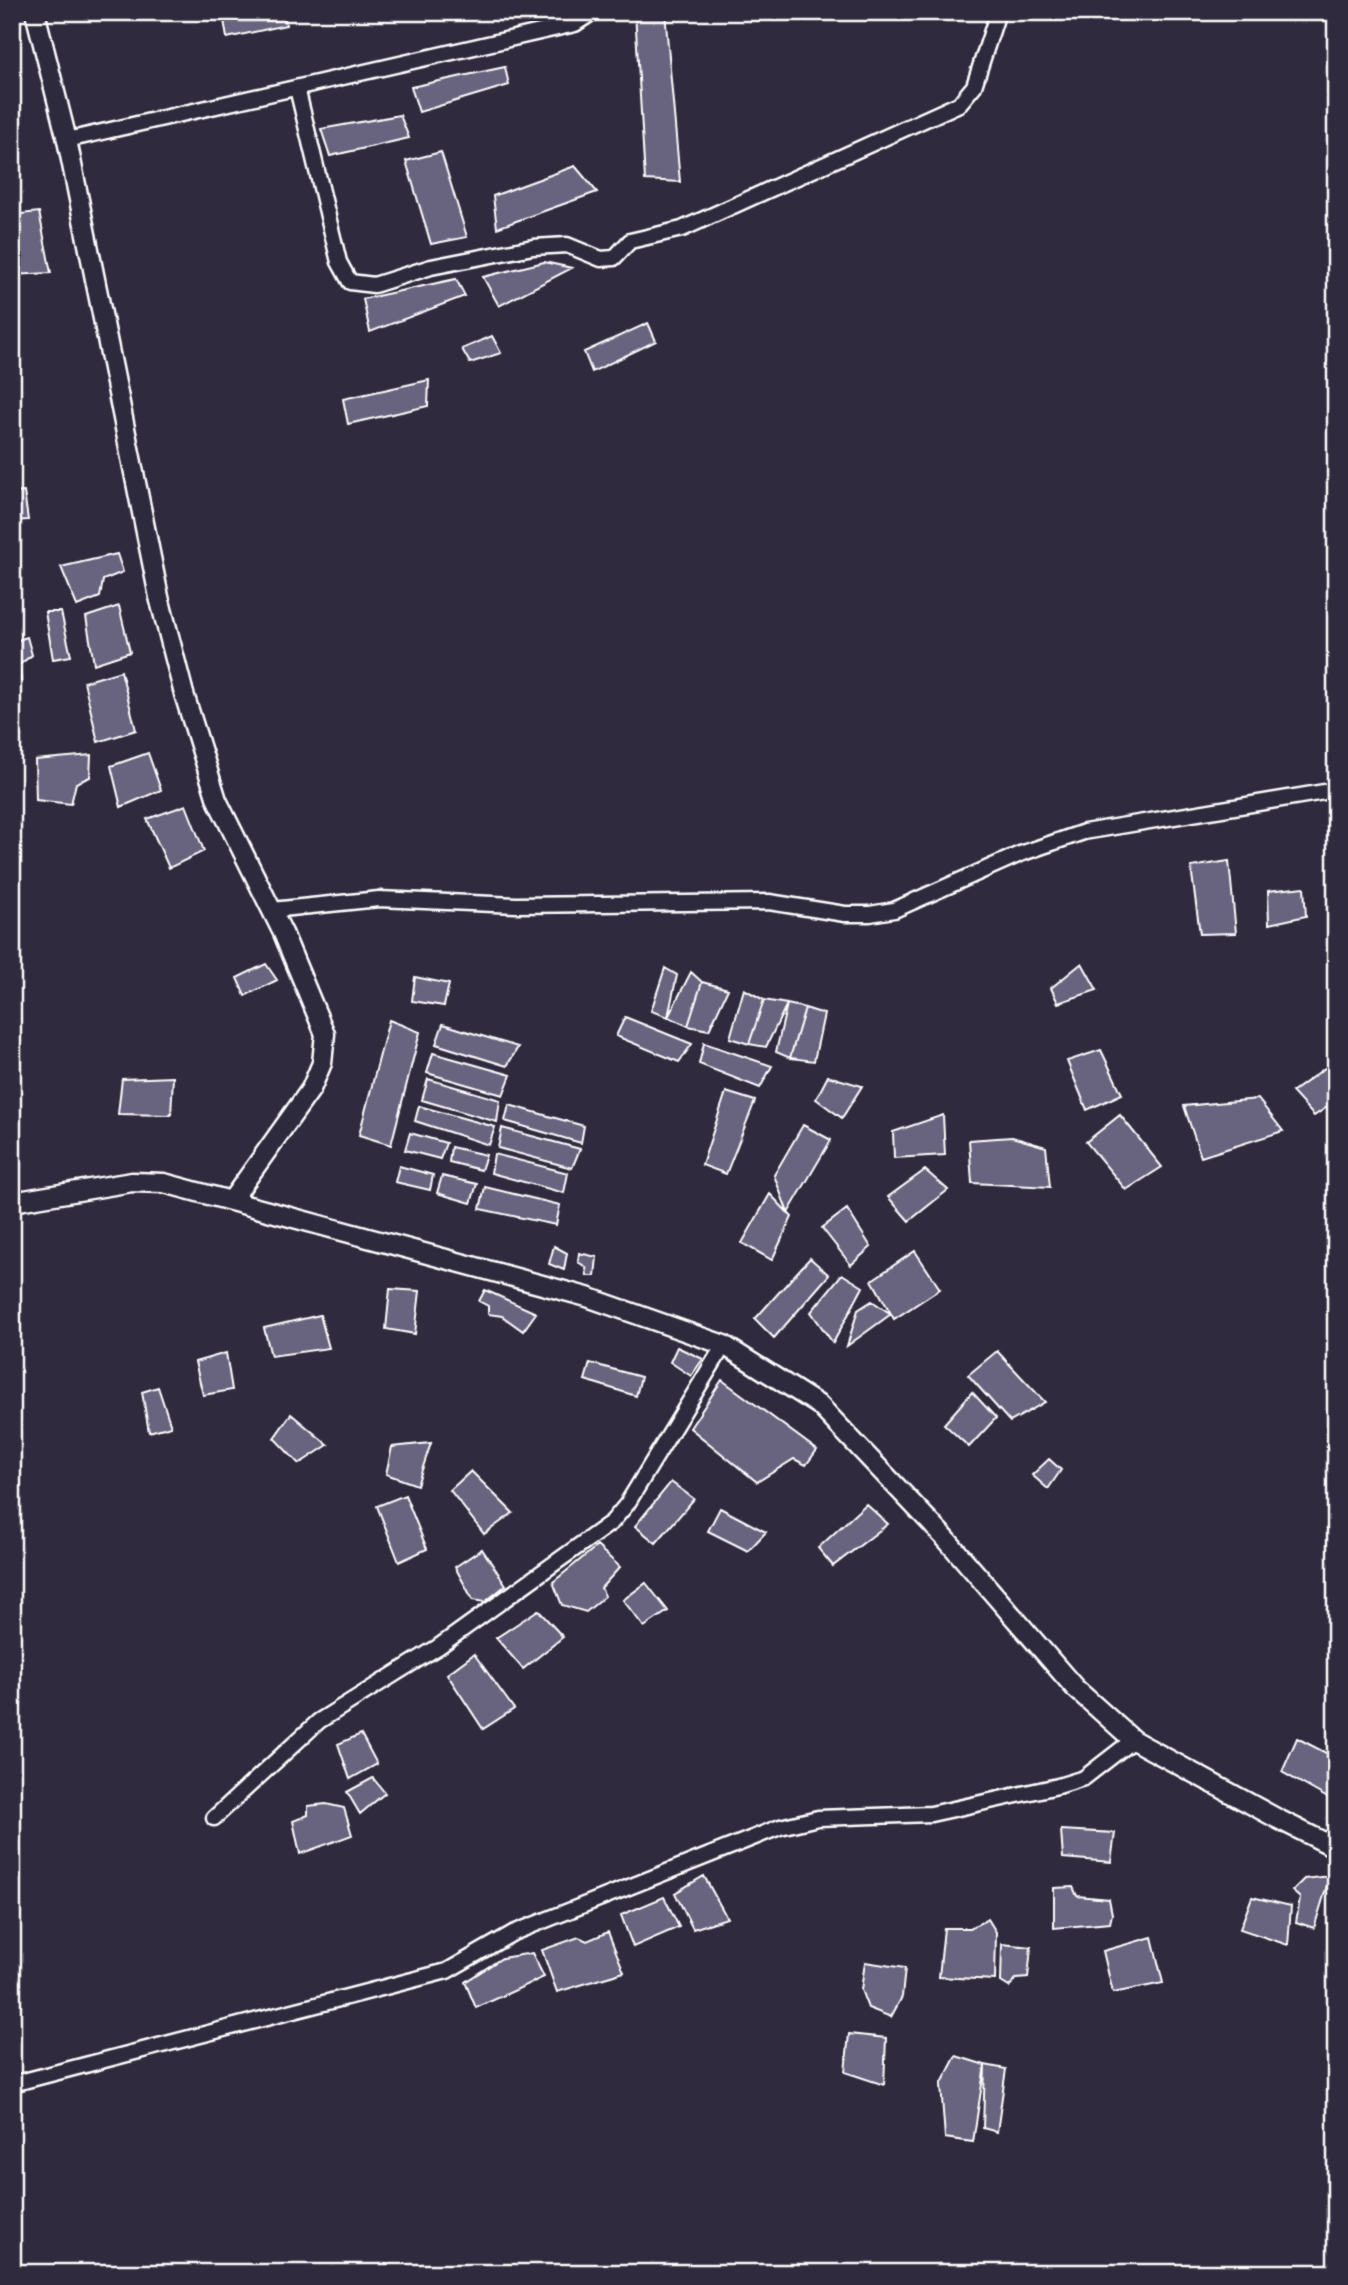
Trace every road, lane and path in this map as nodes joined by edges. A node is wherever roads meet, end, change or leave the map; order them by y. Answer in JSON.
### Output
{"nodes":[{"id":1,"x":35,"y":12,"type":"edge"},
{"id":2,"x":593,"y":12,"type":"edge"},
{"id":3,"x":998,"y":12,"type":"edge"},
{"id":4,"x":297,"y":88,"type":"junction"},
{"id":5,"x":67,"y":140,"type":"junction"},
{"id":6,"x":1336,"y":790,"type":"edge"},
{"id":7,"x":272,"y":911,"type":"junction"},
{"id":8,"x":231,"y":1201,"type":"junction"},
{"id":9,"x":12,"y":1202,"type":"edge"},
{"id":10,"x":724,"y":1345,"type":"junction"},
{"id":11,"x":1133,"y":1740,"type":"junction"},
{"id":12,"x":214,"y":1818,"type":"dead end"},
{"id":13,"x":1336,"y":1848,"type":"edge"},
{"id":14,"x":12,"y":2084,"type":"edge"}],
"edges":[{"from":1,"to":5,"type":"street"},
{"from":2,"to":4,"type":"street"},
{"from":3,"to":4,"type":"street"},
{"from":4,"to":5,"type":"street"},
{"from":5,"to":7,"type":"street"},
{"from":6,"to":7,"type":"street"},
{"from":7,"to":8,"type":"street"},
{"from":8,"to":9,"type":"street"},
{"from":8,"to":10,"type":"street"},
{"from":10,"to":11,"type":"street"},
{"from":10,"to":12,"type":"street"},
{"from":11,"to":13,"type":"street"},
{"from":11,"to":14,"type":"street"}]}
